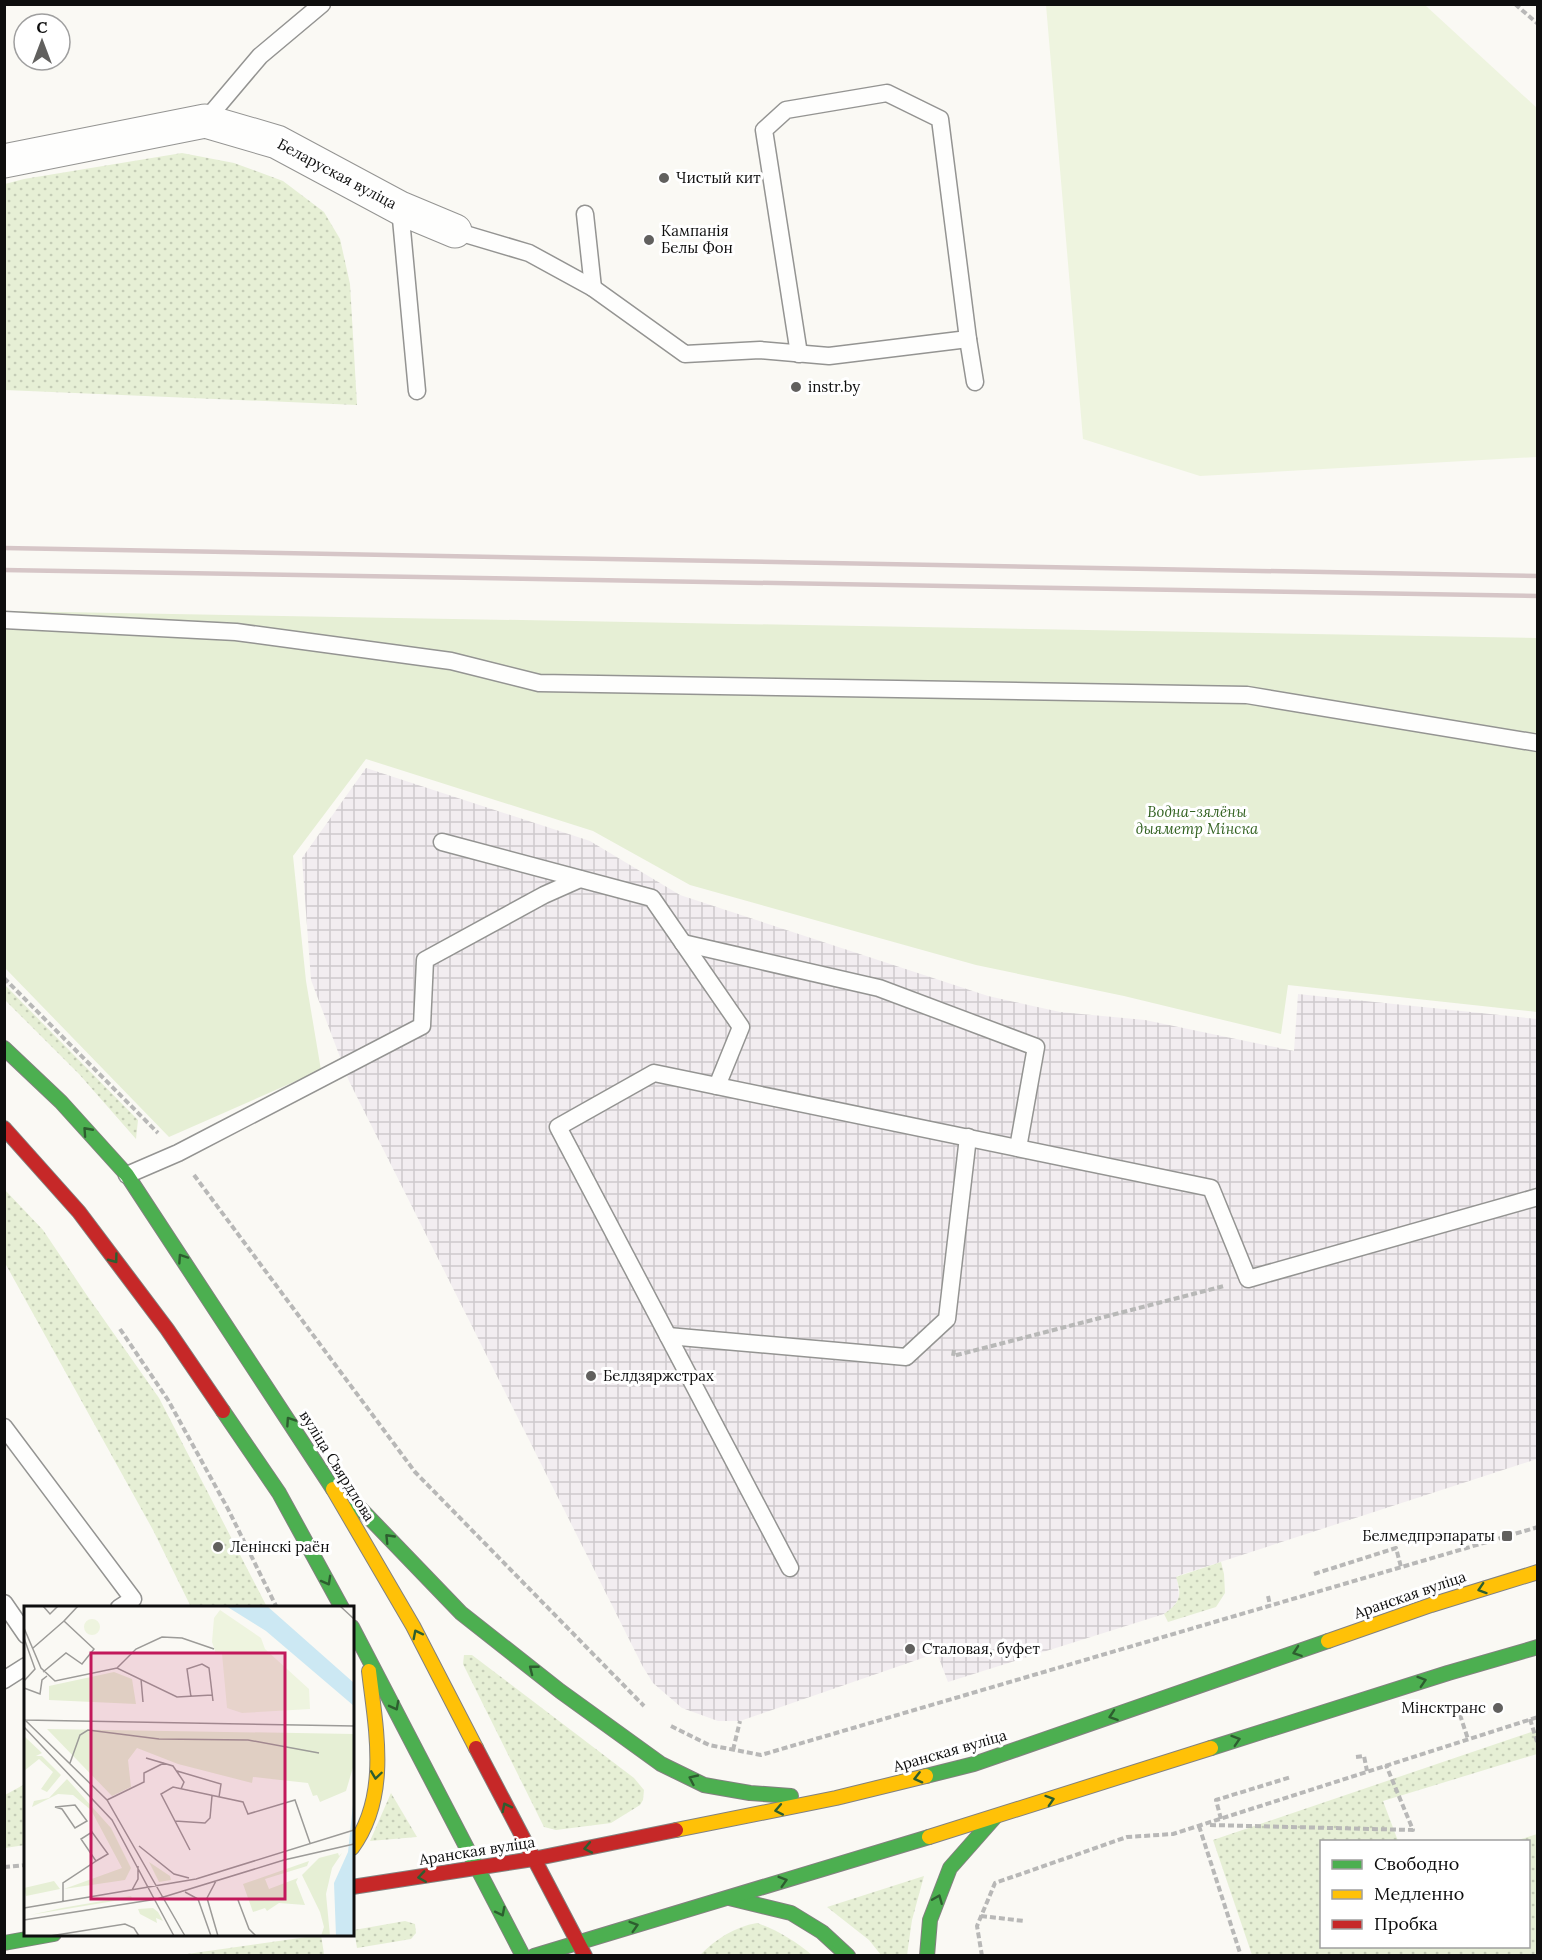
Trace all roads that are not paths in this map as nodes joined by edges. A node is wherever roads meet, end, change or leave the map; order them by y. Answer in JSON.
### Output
{"nodes":[{"id":1,"x":322,"y":4,"type":"edge"},
{"id":2,"x":205,"y":121,"type":"junction"},
{"id":3,"x":4,"y":161,"type":"edge"},
{"id":4,"x":400,"y":208,"type":"junction"},
{"id":5,"x":585,"y":214,"type":"dead end"},
{"id":6,"x":455,"y":231,"type":"joint"},
{"id":7,"x":593,"y":288,"type":"junction"},
{"id":8,"x":968,"y":339,"type":"junction"},
{"id":9,"x":799,"y":354,"type":"junction"},
{"id":10,"x":975,"y":382,"type":"dead end"},
{"id":11,"x":417,"y":391,"type":"dead end"},
{"id":12,"x":4,"y":620,"type":"edge"},
{"id":13,"x":1538,"y":743,"type":"edge"},
{"id":14,"x":442,"y":842,"type":"dead end"},
{"id":15,"x":580,"y":879,"type":"junction"},
{"id":16,"x":683,"y":943,"type":"junction"},
{"id":17,"x":4,"y":1048,"type":"edge"},
{"id":18,"x":717,"y":1086,"type":"junction"},
{"id":19,"x":4,"y":1128,"type":"edge"},
{"id":20,"x":968,"y":1137,"type":"junction"},
{"id":21,"x":1018,"y":1148,"type":"junction"},
{"id":22,"x":126,"y":1175,"type":"junction"},
{"id":23,"x":1538,"y":1197,"type":"edge"},
{"id":24,"x":668,"y":1336,"type":"junction"},
{"id":25,"x":4,"y":1427,"type":"edge"},
{"id":26,"x":322,"y":1470,"type":"junction"},
{"id":27,"x":790,"y":1568,"type":"dead end"},
{"id":28,"x":1538,"y":1572,"type":"edge"},
{"id":29,"x":4,"y":1602,"type":"edge"},
{"id":30,"x":122,"y":1606,"type":"edge"},
{"id":31,"x":341,"y":1606,"type":"edge"},
{"id":32,"x":354,"y":1630,"type":"edge"},
{"id":33,"x":24,"y":1632,"type":"edge"},
{"id":34,"x":1538,"y":1647,"type":"edge"},
{"id":35,"x":368,"y":1654,"type":"junction"},
{"id":36,"x":24,"y":1667,"type":"edge"},
{"id":37,"x":4,"y":1680,"type":"edge"},
{"id":38,"x":836,"y":1798,"type":"junction"},
{"id":39,"x":994,"y":1817,"type":"junction"},
{"id":40,"x":354,"y":1845,"type":"edge"},
{"id":41,"x":533,"y":1860,"type":"junction"},
{"id":42,"x":480,"y":1869,"type":"junction"},
{"id":43,"x":354,"y":1887,"type":"edge"},
{"id":44,"x":727,"y":1898,"type":"junction"},
{"id":45,"x":48,"y":1936,"type":"edge"},
{"id":46,"x":4,"y":1943,"type":"edge"},
{"id":47,"x":582,"y":1949,"type":"edge"},
{"id":48,"x":523,"y":1956,"type":"edge"},
{"id":49,"x":534,"y":1956,"type":"edge"},
{"id":50,"x":848,"y":1956,"type":"edge"},
{"id":51,"x":927,"y":1956,"type":"edge"}],
"edges":[{"from":1,"to":2,"type":"lane"},
{"from":2,"to":3,"type":"street","name":"Беларуская вуліца"},
{"from":2,"to":4,"type":"street","name":"Беларуская вуліца"},
{"from":4,"to":6,"type":"street","name":"Беларуская вуліца"},
{"from":4,"to":11,"type":"lane"},
{"from":5,"to":7,"type":"lane"},
{"from":6,"to":7,"type":"lane"},
{"from":7,"to":9,"type":"lane"},
{"from":8,"to":9,"type":"lane"},
{"from":8,"to":9,"type":"lane"},
{"from":8,"to":10,"type":"lane"},
{"from":12,"to":13,"type":"lane"},
{"from":14,"to":15,"type":"lane"},
{"from":15,"to":16,"type":"lane"},
{"from":15,"to":22,"type":"lane"},
{"from":16,"to":18,"type":"lane"},
{"from":16,"to":21,"type":"lane"},
{"from":22,"to":17,"type":"main road","name":"вуліца Свярдлова","one_way":true},
{"from":18,"to":20,"type":"lane"},
{"from":18,"to":24,"type":"lane"},
{"from":19,"to":31,"type":"main road","one_way":true},
{"from":20,"to":21,"type":"lane"},
{"from":20,"to":24,"type":"lane"},
{"from":21,"to":23,"type":"lane"},
{"from":26,"to":22,"type":"main road","name":"вуліца Свярдлова","one_way":true},
{"from":24,"to":27,"type":"lane"},
{"from":25,"to":30,"type":"lane"},
{"from":38,"to":26,"type":"main road","one_way":true},
{"from":41,"to":26,"type":"main road","name":"вуліца Свярдлова","one_way":true},
{"from":28,"to":38,"type":"main road","name":"Аранская вуліца","one_way":true},
{"from":29,"to":33,"type":"lane"},
{"from":32,"to":35,"type":"main road"},
{"from":39,"to":34,"type":"main road","one_way":true},
{"from":35,"to":40,"type":"main road","one_way":true},
{"from":35,"to":42,"type":"main road","one_way":true},
{"from":36,"to":37,"type":"lane"},
{"from":38,"to":41,"type":"main road","name":"Аранская вуліца","one_way":true},
{"from":44,"to":39,"type":"main road","one_way":true},
{"from":51,"to":39,"type":"main road","one_way":true},
{"from":41,"to":42,"type":"main road","name":"Аранская вуліца"},
{"from":41,"to":47,"type":"main road","name":"вуліца Свярдлова"},
{"from":42,"to":43,"type":"main road","name":"Аранская вуліца","one_way":true},
{"from":42,"to":48,"type":"main road","one_way":true},
{"from":47,"to":44,"type":"main road","one_way":true},
{"from":44,"to":50,"type":"main road"},
{"from":45,"to":46,"type":"main road"},
{"from":47,"to":49,"type":"main road"}]}
